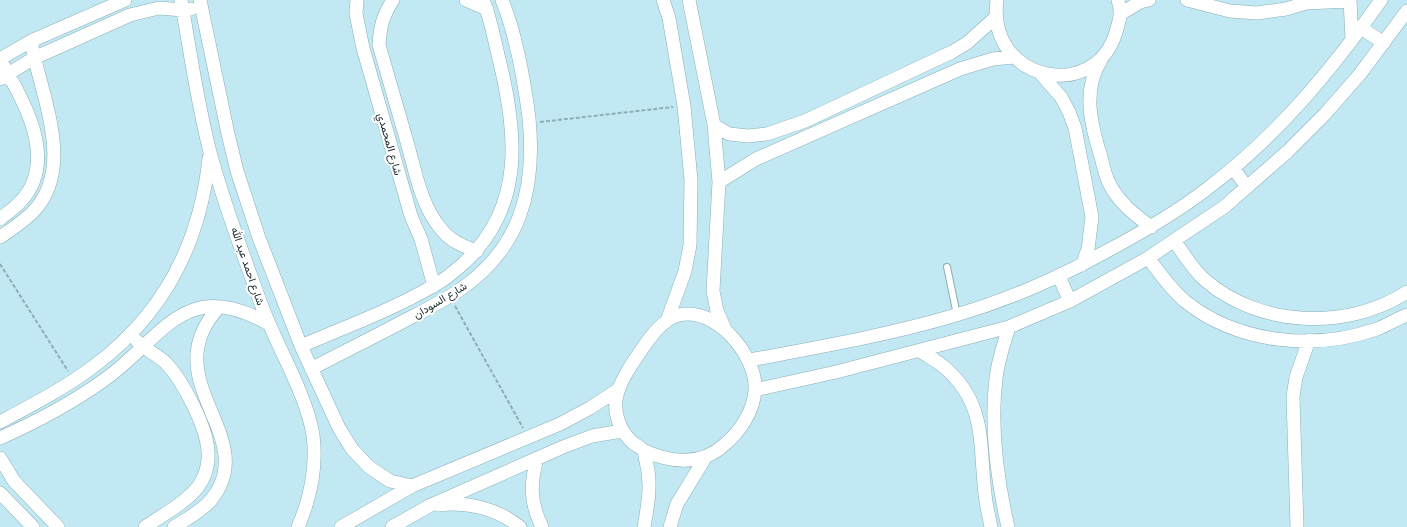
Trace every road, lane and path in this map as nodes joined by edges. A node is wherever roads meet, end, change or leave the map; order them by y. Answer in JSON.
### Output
{"nodes":[{"id":1,"x":125,"y":0,"type":"edge"},
{"id":2,"x":357,"y":0,"type":"edge"},
{"id":3,"x":393,"y":0,"type":"edge"},
{"id":4,"x":466,"y":0,"type":"edge"},
{"id":5,"x":502,"y":0,"type":"edge"},
{"id":6,"x":663,"y":0,"type":"edge"},
{"id":7,"x":700,"y":0,"type":"edge"},
{"id":8,"x":997,"y":0,"type":"edge"},
{"id":9,"x":1118,"y":0,"type":"edge"},
{"id":10,"x":1149,"y":0,"type":"edge"},
{"id":11,"x":1187,"y":0,"type":"edge"},
{"id":12,"x":1350,"y":0,"type":"edge"},
{"id":13,"x":1381,"y":0,"type":"edge"},
{"id":14,"x":202,"y":1,"type":"edge"},
{"id":15,"x":485,"y":4,"type":"edge"},
{"id":16,"x":182,"y":5,"type":"edge"},
{"id":17,"x":690,"y":6,"type":"edge"},
{"id":18,"x":1407,"y":11,"type":"edge"},
{"id":19,"x":1122,"y":14,"type":"junction"},
{"id":20,"x":996,"y":17,"type":"junction"},
{"id":21,"x":1361,"y":28,"type":"junction"},
{"id":22,"x":1352,"y":40,"type":"junction"},
{"id":23,"x":31,"y":41,"type":"junction"},
{"id":24,"x":1384,"y":43,"type":"junction"},
{"id":25,"x":1105,"y":54,"type":"junction"},
{"id":26,"x":1014,"y":57,"type":"junction"},
{"id":27,"x":34,"y":58,"type":"junction"},
{"id":28,"x":0,"y":59,"type":"edge"},
{"id":29,"x":1040,"y":73,"type":"junction"},
{"id":30,"x":4,"y":77,"type":"edge"},
{"id":31,"x":684,"y":106,"type":"junction"},
{"id":32,"x":529,"y":123,"type":"junction"},
{"id":33,"x":714,"y":125,"type":"junction"},
{"id":34,"x":210,"y":150,"type":"junction"},
{"id":35,"x":1233,"y":168,"type":"junction"},
{"id":36,"x":719,"y":182,"type":"junction"},
{"id":37,"x":1247,"y":187,"type":"junction"},
{"id":38,"x":0,"y":219,"type":"edge"},
{"id":39,"x":1151,"y":227,"type":"junction"},
{"id":40,"x":0,"y":237,"type":"edge"},
{"id":41,"x":1175,"y":242,"type":"junction"},
{"id":42,"x":477,"y":251,"type":"junction"},
{"id":43,"x":1148,"y":258,"type":"junction"},
{"id":44,"x":0,"y":264,"type":"edge"},
{"id":45,"x":1082,"y":265,"type":"junction"},
{"id":46,"x":947,"y":267,"type":"dead end"},
{"id":47,"x":1059,"y":276,"type":"junction"},
{"id":48,"x":434,"y":286,"type":"junction"},
{"id":49,"x":1407,"y":292,"type":"edge"},
{"id":50,"x":449,"y":297,"type":"junction"},
{"id":51,"x":1070,"y":301,"type":"junction"},
{"id":52,"x":219,"y":307,"type":"junction"},
{"id":53,"x":957,"y":315,"type":"junction"},
{"id":54,"x":1407,"y":315,"type":"edge"},
{"id":55,"x":667,"y":321,"type":"junction"},
{"id":56,"x":267,"y":323,"type":"junction"},
{"id":57,"x":1009,"y":327,"type":"junction"},
{"id":58,"x":727,"y":333,"type":"junction"},
{"id":59,"x":132,"y":335,"type":"junction"},
{"id":60,"x":1309,"y":340,"type":"junction"},
{"id":61,"x":300,"y":346,"type":"junction"},
{"id":62,"x":142,"y":347,"type":"junction"},
{"id":63,"x":920,"y":351,"type":"junction"},
{"id":64,"x":750,"y":360,"type":"junction"},
{"id":65,"x":311,"y":369,"type":"junction"},
{"id":66,"x":74,"y":381,"type":"junction"},
{"id":67,"x":619,"y":389,"type":"junction"},
{"id":68,"x":755,"y":390,"type":"junction"},
{"id":69,"x":0,"y":422,"type":"edge"},
{"id":70,"x":622,"y":431,"type":"junction"},
{"id":71,"x":528,"y":437,"type":"junction"},
{"id":72,"x":0,"y":438,"type":"edge"},
{"id":73,"x":643,"y":450,"type":"junction"},
{"id":74,"x":0,"y":458,"type":"edge"},
{"id":75,"x":537,"y":458,"type":"junction"},
{"id":76,"x":706,"y":458,"type":"junction"},
{"id":77,"x":412,"y":486,"type":"junction"},
{"id":78,"x":0,"y":493,"type":"edge"},
{"id":79,"x":429,"y":506,"type":"junction"},
{"id":80,"x":33,"y":527,"type":"edge"},
{"id":81,"x":58,"y":527,"type":"edge"},
{"id":82,"x":144,"y":527,"type":"edge"},
{"id":83,"x":174,"y":527,"type":"edge"},
{"id":84,"x":298,"y":527,"type":"edge"},
{"id":85,"x":341,"y":527,"type":"edge"},
{"id":86,"x":392,"y":527,"type":"edge"},
{"id":87,"x":520,"y":527,"type":"edge"},
{"id":88,"x":542,"y":527,"type":"edge"},
{"id":89,"x":644,"y":527,"type":"edge"},
{"id":90,"x":670,"y":527,"type":"edge"},
{"id":91,"x":991,"y":527,"type":"edge"},
{"id":92,"x":1008,"y":527,"type":"edge"},
{"id":93,"x":1296,"y":527,"type":"edge"}],
"edges":[{"from":1,"to":23,"type":"street"},
{"from":2,"to":48,"type":"street","name":"شارع المحمدي"},
{"from":3,"to":42,"type":"street","name":"شارع المحمدي"},
{"from":4,"to":15,"type":"street"},
{"from":5,"to":32,"type":"street","name":"شارع السودان"},
{"from":6,"to":31,"type":"street"},
{"from":7,"to":17,"type":"street"},
{"from":8,"to":20,"type":"street"},
{"from":9,"to":19,"type":"street"},
{"from":10,"to":19,"type":"street"},
{"from":11,"to":12,"type":"street"},
{"from":12,"to":22,"type":"street"},
{"from":13,"to":21,"type":"street"},
{"from":14,"to":16,"type":"street"},
{"from":14,"to":61,"type":"street","name":"شارع احمد عبد الله"},
{"from":15,"to":42,"type":"street","name":"شارع السودان"},
{"from":16,"to":27,"type":"street"},
{"from":16,"to":34,"type":"street","name":"شارع احمد عبد الله"},
{"from":17,"to":33,"type":"street"},
{"from":18,"to":24,"type":"street"},
{"from":19,"to":25,"type":"street"},
{"from":20,"to":26,"type":"street"},
{"from":20,"to":33,"type":"street"},
{"from":21,"to":22,"type":"street"},
{"from":21,"to":24,"type":"street"},
{"from":22,"to":35,"type":"street"},
{"from":23,"to":27,"type":"street"},
{"from":23,"to":28,"type":"street"},
{"from":24,"to":37,"type":"street"},
{"from":25,"to":29,"type":"street"},
{"from":25,"to":39,"type":"street"},
{"from":26,"to":29,"type":"street"},
{"from":26,"to":36,"type":"street"},
{"from":27,"to":30,"type":"street"},
{"from":27,"to":40,"type":"street"},
{"from":28,"to":30,"type":"street"},
{"from":29,"to":45,"type":"street"},
{"from":30,"to":38,"type":"street"},
{"from":31,"to":32,"type":"path"},
{"from":31,"to":55,"type":"street"},
{"from":32,"to":50,"type":"street","name":"شارع السودان"},
{"from":33,"to":36,"type":"street"},
{"from":34,"to":56,"type":"street","name":"شارع احمد عبد الله"},
{"from":34,"to":59,"type":"street"},
{"from":35,"to":37,"type":"street"},
{"from":35,"to":39,"type":"street"},
{"from":36,"to":58,"type":"street"},
{"from":37,"to":41,"type":"street"},
{"from":39,"to":45,"type":"street"},
{"from":41,"to":43,"type":"street"},
{"from":41,"to":49,"type":"street"},
{"from":42,"to":48,"type":"street","name":"شارع السودان"},
{"from":43,"to":51,"type":"street"},
{"from":43,"to":60,"type":"street"},
{"from":44,"to":66,"type":"path"},
{"from":45,"to":47,"type":"street"},
{"from":46,"to":53,"type":"lane"},
{"from":47,"to":51,"type":"street"},
{"from":47,"to":53,"type":"street"},
{"from":48,"to":61,"type":"street","name":"شارع السودان"},
{"from":50,"to":65,"type":"street","name":"شارع السودان"},
{"from":50,"to":71,"type":"path"},
{"from":51,"to":57,"type":"street"},
{"from":52,"to":56,"type":"street"},
{"from":52,"to":62,"type":"street"},
{"from":52,"to":83,"type":"street"},
{"from":53,"to":64,"type":"street"},
{"from":54,"to":60,"type":"street"},
{"from":55,"to":58,"type":"street"},
{"from":55,"to":67,"type":"street"},
{"from":56,"to":84,"type":"street","name":"شارع احمد عبد الله"},
{"from":57,"to":63,"type":"street"},
{"from":57,"to":92,"type":"street"},
{"from":58,"to":64,"type":"street"},
{"from":59,"to":62,"type":"street"},
{"from":59,"to":66,"type":"street"},
{"from":60,"to":93,"type":"street"},
{"from":61,"to":65,"type":"street","name":"شارع احمد عبد الله"},
{"from":62,"to":72,"type":"street"},
{"from":62,"to":82,"type":"street"},
{"from":63,"to":68,"type":"street"},
{"from":63,"to":91,"type":"street"},
{"from":64,"to":68,"type":"street"},
{"from":65,"to":77,"type":"street","name":"شارع احمد عبد الله"},
{"from":66,"to":69,"type":"street"},
{"from":67,"to":70,"type":"street"},
{"from":67,"to":71,"type":"street"},
{"from":68,"to":76,"type":"street"},
{"from":70,"to":73,"type":"street"},
{"from":70,"to":75,"type":"street"},
{"from":71,"to":77,"type":"street"},
{"from":73,"to":76,"type":"street"},
{"from":73,"to":89,"type":"street"},
{"from":74,"to":81,"type":"street"},
{"from":75,"to":79,"type":"street"},
{"from":75,"to":88,"type":"street"},
{"from":76,"to":90,"type":"street"},
{"from":77,"to":85,"type":"street"},
{"from":78,"to":80,"type":"street"},
{"from":79,"to":86,"type":"street"},
{"from":79,"to":87,"type":"street"}]}
